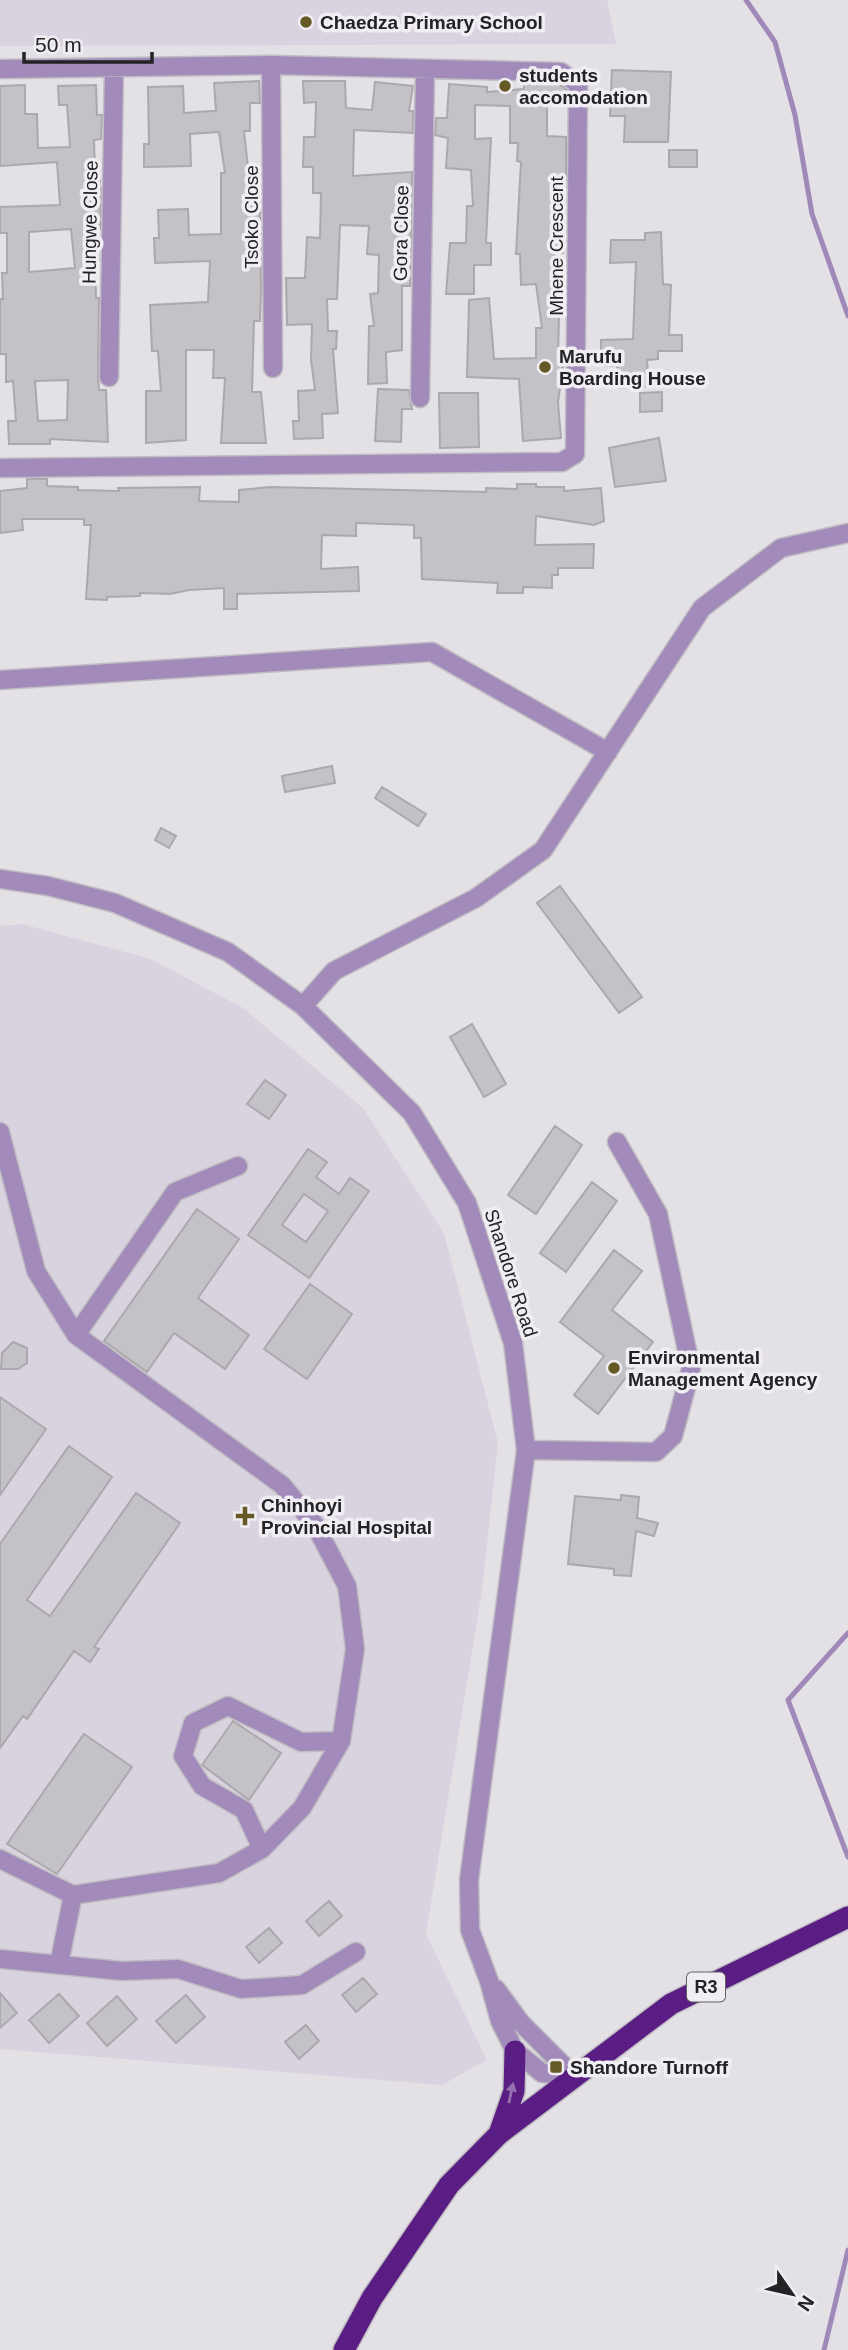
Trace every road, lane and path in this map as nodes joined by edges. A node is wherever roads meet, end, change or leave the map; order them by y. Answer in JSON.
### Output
{"nodes":[{"id":1,"x":271,"y":65,"type":"junction"},
{"id":2,"x":114,"y":68,"type":"junction"},
{"id":3,"x":0,"y":69,"type":"edge"},
{"id":4,"x":425,"y":69,"type":"junction"},
{"id":5,"x":273,"y":368,"type":"dead end"},
{"id":6,"x":109,"y":377,"type":"dead end"},
{"id":7,"x":420,"y":398,"type":"dead end"},
{"id":8,"x":0,"y":467,"type":"edge"},
{"id":9,"x":844,"y":535,"type":"edge"},
{"id":10,"x":0,"y":680,"type":"edge"},
{"id":11,"x":608,"y":752,"type":"junction"},
{"id":12,"x":0,"y":879,"type":"edge"},
{"id":13,"x":303,"y":1006,"type":"junction"},
{"id":14,"x":0,"y":1132,"type":"edge"},
{"id":15,"x":617,"y":1142,"type":"dead end"},
{"id":16,"x":238,"y":1166,"type":"dead end"},
{"id":17,"x":76,"y":1335,"type":"junction"},
{"id":18,"x":526,"y":1450,"type":"junction"},
{"id":19,"x":341,"y":1741,"type":"junction"},
{"id":20,"x":262,"y":1849,"type":"junction"},
{"id":21,"x":0,"y":1859,"type":"edge"},
{"id":22,"x":73,"y":1895,"type":"junction"},
{"id":23,"x":848,"y":1917,"type":"edge"},
{"id":24,"x":356,"y":1952,"type":"dead end"},
{"id":25,"x":0,"y":1959,"type":"edge"},
{"id":26,"x":59,"y":1964,"type":"junction"},
{"id":27,"x":489,"y":1981,"type":"junction"},
{"id":28,"x":515,"y":2052,"type":"junction"},
{"id":29,"x":573,"y":2075,"type":"junction"},
{"id":30,"x":499,"y":2134,"type":"junction"},
{"id":31,"x":344,"y":2350,"type":"edge"}],
"edges":[{"from":1,"to":2,"type":"street","name":"Mhene Crescent"},
{"from":1,"to":4,"type":"street","name":"Mhene Crescent"},
{"from":1,"to":5,"type":"street","name":"Tsoko Close"},
{"from":2,"to":3,"type":"street","name":"Mhene Crescent"},
{"from":2,"to":6,"type":"street","name":"Hungwe Close"},
{"from":4,"to":7,"type":"street","name":"Gora Close"},
{"from":4,"to":8,"type":"street","name":"Mhene Crescent"},
{"from":9,"to":11,"type":"street"},
{"from":10,"to":11,"type":"street"},
{"from":11,"to":13,"type":"street"},
{"from":12,"to":13,"type":"street","name":"Shandore Road"},
{"from":13,"to":18,"type":"street","name":"Shandore Road"},
{"from":14,"to":17,"type":"street"},
{"from":15,"to":18,"type":"street"},
{"from":16,"to":17,"type":"street"},
{"from":17,"to":19,"type":"street"},
{"from":18,"to":27,"type":"street","name":"Shandore Road"},
{"from":19,"to":20,"type":"street"},
{"from":19,"to":20,"type":"street"},
{"from":20,"to":22,"type":"street"},
{"from":21,"to":22,"type":"street"},
{"from":22,"to":26,"type":"street"},
{"from":23,"to":29,"type":"highway","number":"R3"},
{"from":24,"to":26,"type":"street"},
{"from":25,"to":26,"type":"street"},
{"from":27,"to":28,"type":"street"},
{"from":27,"to":29,"type":"street"},
{"from":28,"to":29,"type":"street"},
{"from":30,"to":28,"type":"highway","one_way":true},
{"from":29,"to":30,"type":"highway","number":"R3"},
{"from":30,"to":31,"type":"highway","number":"R3"}]}
